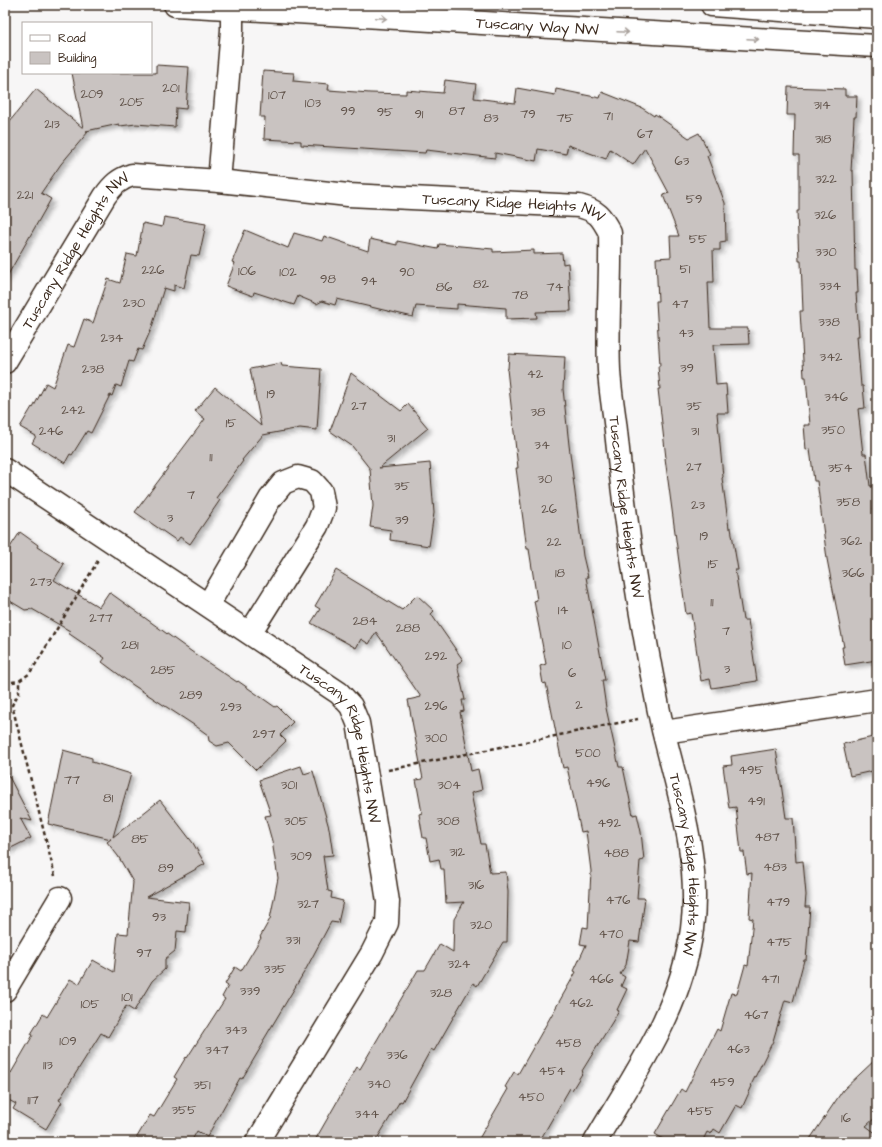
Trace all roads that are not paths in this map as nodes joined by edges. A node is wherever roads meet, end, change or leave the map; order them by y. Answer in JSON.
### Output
{"nodes":[{"id":1,"x":174,"y":5,"type":"edge"},
{"id":2,"x":712,"y":5,"type":"edge"},
{"id":3,"x":232,"y":7,"type":"edge"},
{"id":4,"x":877,"y":17,"type":"edge"},
{"id":5,"x":877,"y":46,"type":"edge"},
{"id":6,"x":220,"y":181,"type":"junction"},
{"id":7,"x":5,"y":362,"type":"edge"},
{"id":8,"x":5,"y":470,"type":"edge"},
{"id":9,"x":208,"y":605,"type":"junction"},
{"id":10,"x":250,"y":633,"type":"junction"},
{"id":11,"x":877,"y":700,"type":"edge"},
{"id":12,"x":662,"y":724,"type":"junction"},
{"id":13,"x":60,"y":898,"type":"road end"},
{"id":14,"x":5,"y":990,"type":"edge"},
{"id":15,"x":257,"y":1142,"type":"edge"},
{"id":16,"x":595,"y":1142,"type":"edge"}],
"edges":[{"from":1,"to":3,"type":"street","name":"Tuscany Way NW"},
{"from":2,"to":4,"type":"street"},
{"from":3,"to":5,"type":"street","name":"Tuscany Way NW","one_way":true},
{"from":3,"to":6,"type":"street"},
{"from":6,"to":7,"type":"street","name":"Tuscany Ridge Heights NW"},
{"from":6,"to":12,"type":"street","name":"Tuscany Ridge Heights NW"},
{"from":8,"to":9,"type":"street","name":"Tuscany Ridge Heights NW"},
{"from":9,"to":10,"type":"street","name":"Tuscany Ridge Heights NW"},
{"from":9,"to":10,"type":"street"},
{"from":10,"to":15,"type":"street","name":"Tuscany Ridge Heights NW"},
{"from":11,"to":12,"type":"street"},
{"from":12,"to":16,"type":"street","name":"Tuscany Ridge Heights NW"},
{"from":13,"to":14,"type":"street"}]}
